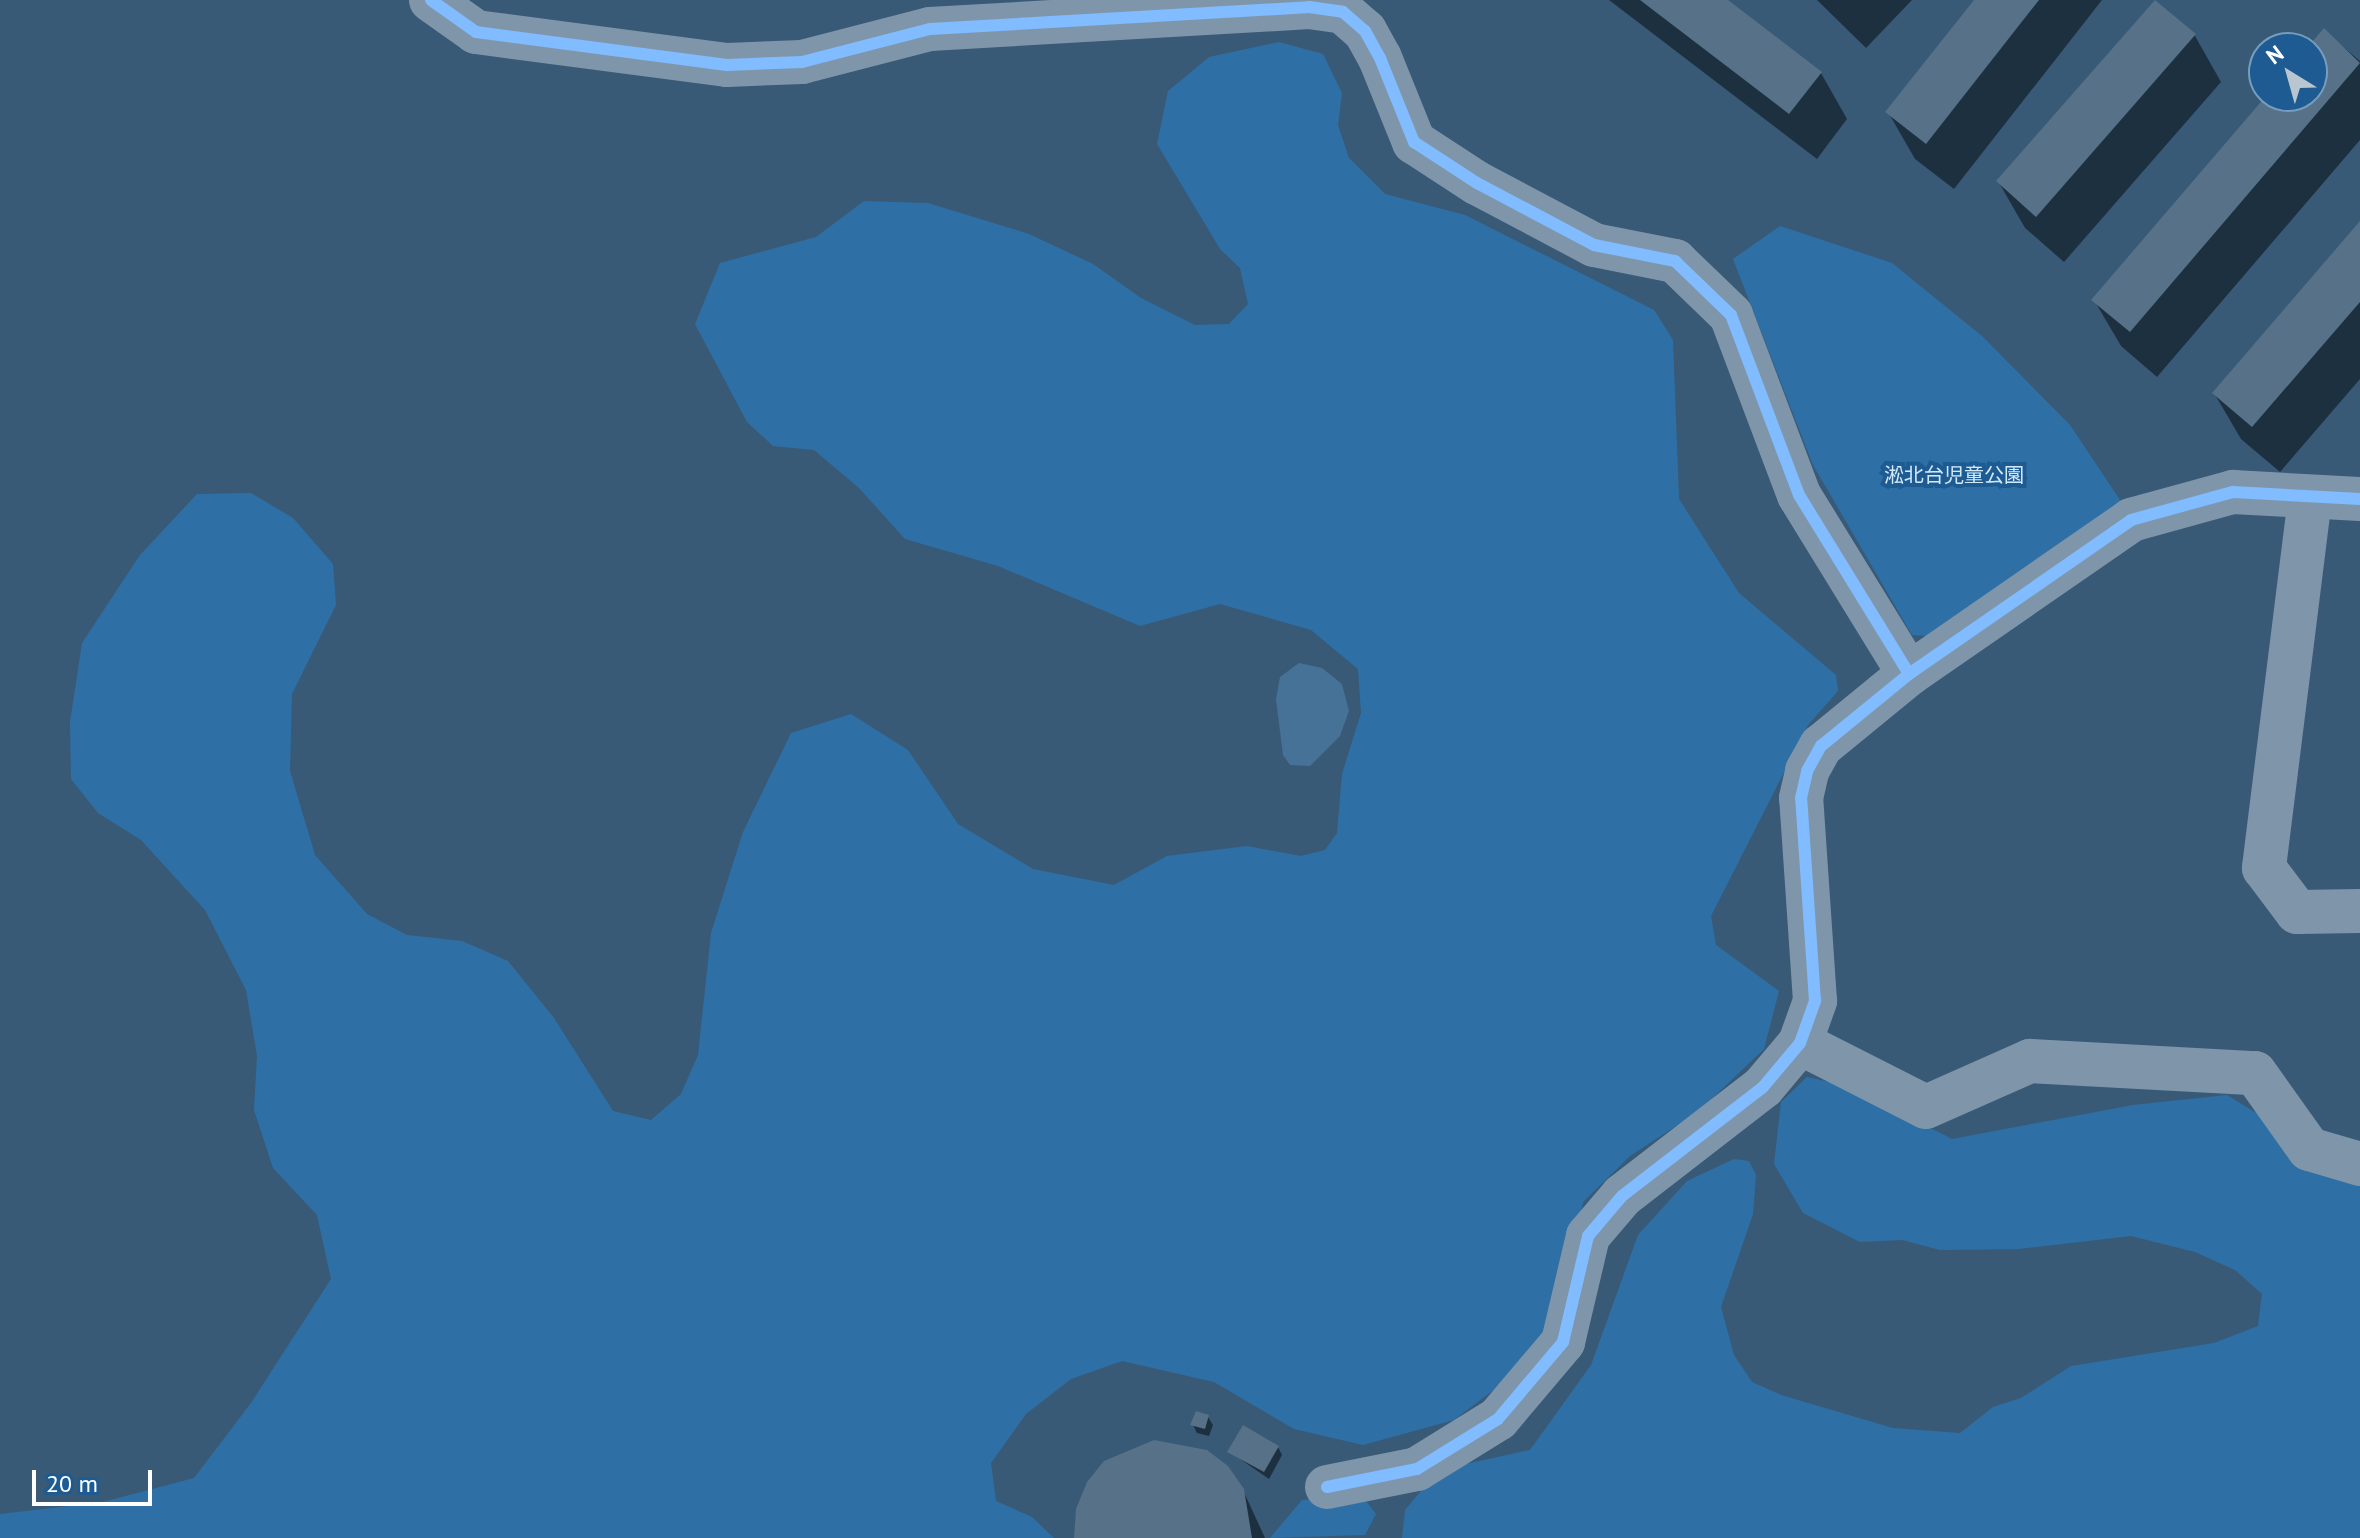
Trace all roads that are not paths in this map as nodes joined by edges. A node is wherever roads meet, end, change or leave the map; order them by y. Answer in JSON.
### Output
{"nodes":[{"id":1,"x":431,"y":0,"type":"edge"},
{"id":2,"x":2310,"y":498,"type":"junction"},
{"id":3,"x":2360,"y":499,"type":"edge"},
{"id":4,"x":1909,"y":674,"type":"junction"},
{"id":5,"x":2360,"y":911,"type":"edge"},
{"id":6,"x":1800,"y":1043,"type":"junction"},
{"id":7,"x":2360,"y":1164,"type":"edge"},
{"id":8,"x":1327,"y":1487,"type":"dead end"}],
"edges":[{"from":1,"to":4,"type":"street"},
{"from":2,"to":3,"type":"street"},
{"from":2,"to":4,"type":"street"},
{"from":2,"to":5,"type":"street"},
{"from":4,"to":6,"type":"street"},
{"from":6,"to":7,"type":"street"},
{"from":6,"to":8,"type":"street"}]}
